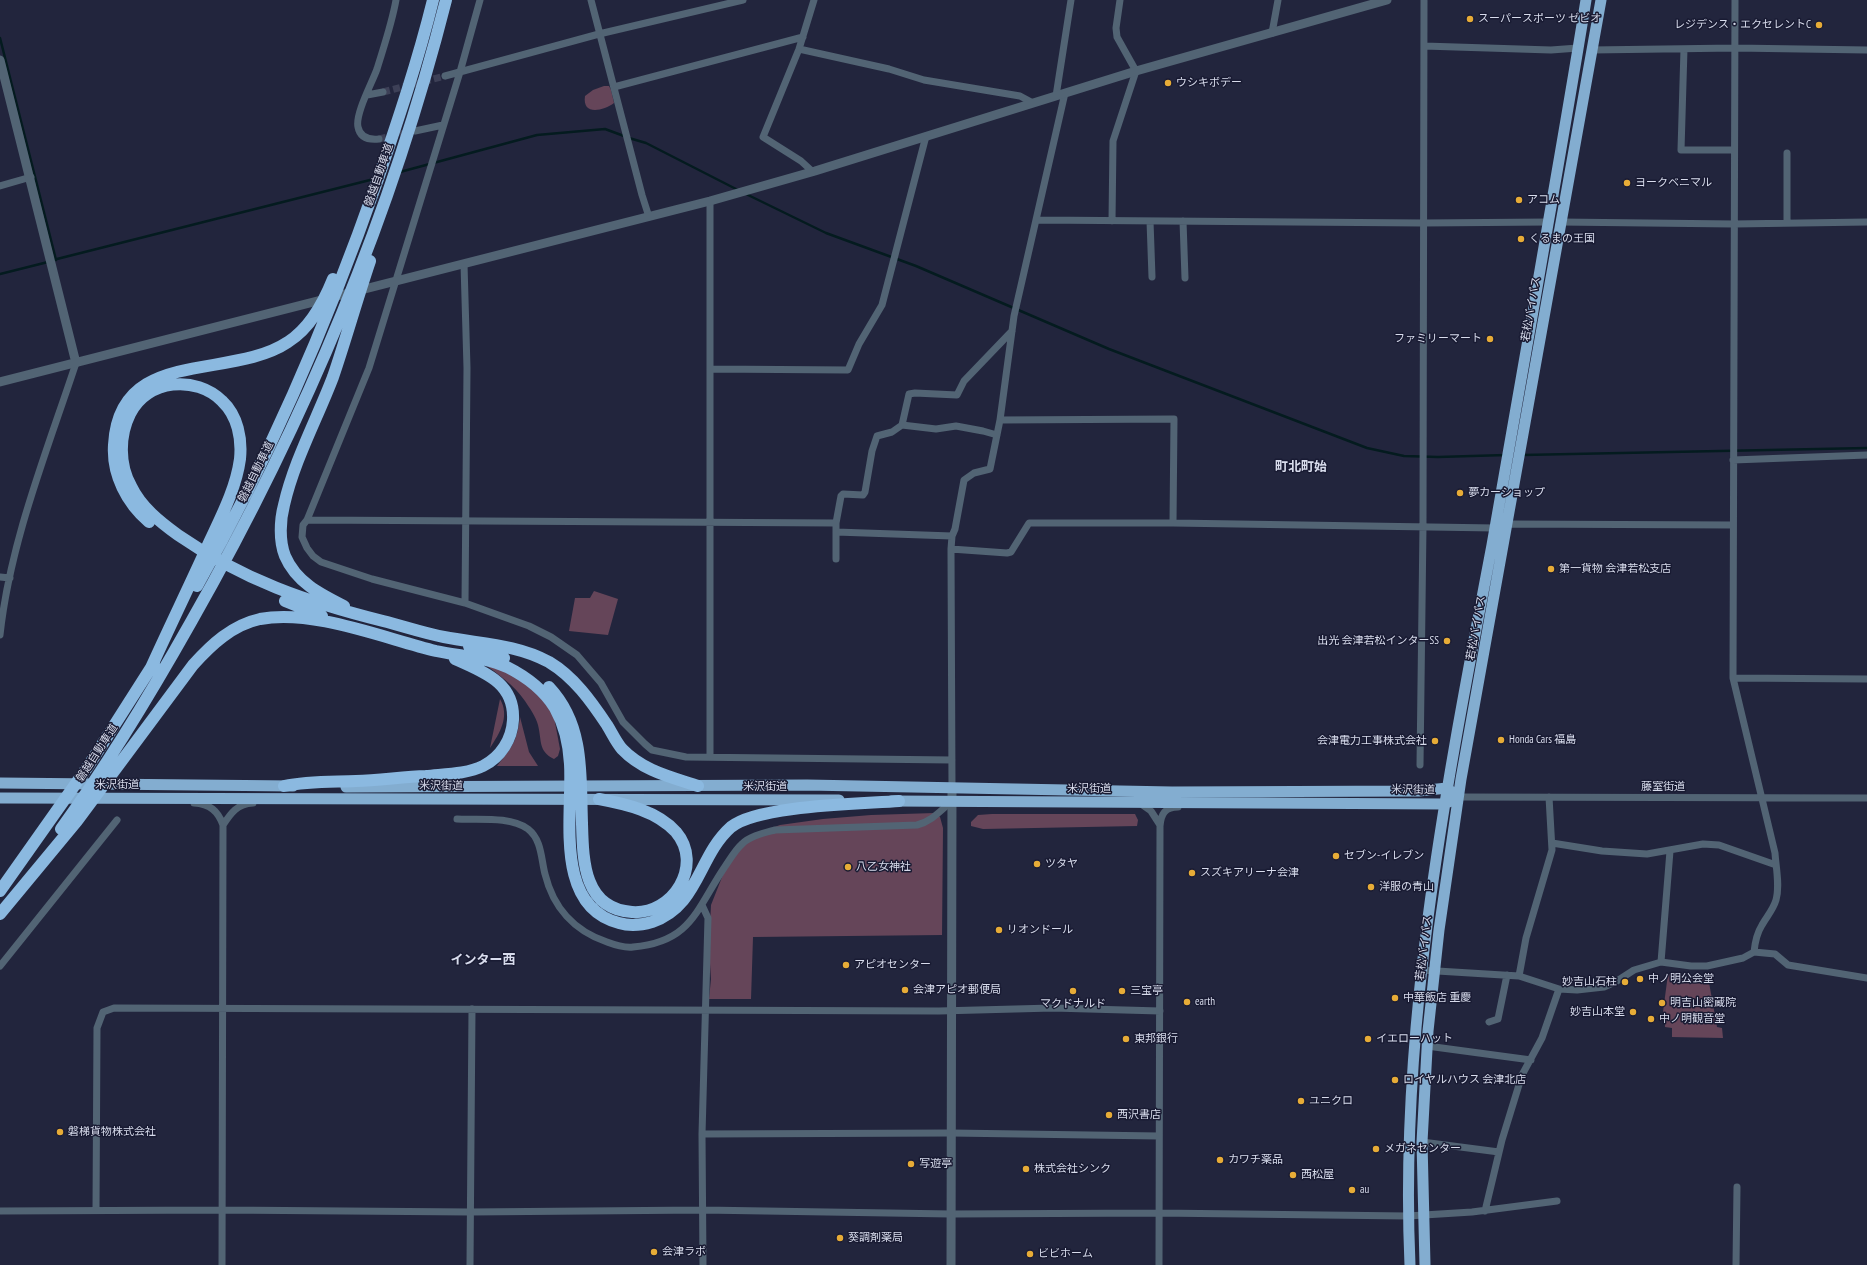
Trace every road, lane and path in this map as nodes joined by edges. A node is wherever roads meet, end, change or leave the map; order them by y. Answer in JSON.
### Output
{"nodes":[{"id":1,"x":396,"y":0,"type":"edge"},
{"id":2,"x":433,"y":0,"type":"edge"},
{"id":3,"x":446,"y":0,"type":"edge"},
{"id":4,"x":480,"y":0,"type":"edge"},
{"id":5,"x":591,"y":0,"type":"edge"},
{"id":6,"x":743,"y":0,"type":"edge"},
{"id":7,"x":814,"y":0,"type":"edge"},
{"id":8,"x":1070,"y":0,"type":"edge"},
{"id":9,"x":1120,"y":0,"type":"edge"},
{"id":10,"x":1278,"y":0,"type":"edge"},
{"id":11,"x":1387,"y":0,"type":"edge"},
{"id":12,"x":1424,"y":0,"type":"edge"},
{"id":13,"x":1586,"y":0,"type":"edge"},
{"id":14,"x":1601,"y":0,"type":"edge"},
{"id":15,"x":1735,"y":0,"type":"edge"},
{"id":16,"x":1272,"y":32,"type":"junction"},
{"id":17,"x":600,"y":34,"type":"junction"},
{"id":18,"x":803,"y":37,"type":"junction"},
{"id":19,"x":1424,"y":46,"type":"junction"},
{"id":20,"x":1578,"y":48,"type":"junction"},
{"id":21,"x":1735,"y":48,"type":"junction"},
{"id":22,"x":799,"y":49,"type":"junction"},
{"id":23,"x":1684,"y":49,"type":"junction"},
{"id":24,"x":1592,"y":50,"type":"junction"},
{"id":25,"x":1867,"y":50,"type":"edge"},
{"id":26,"x":0,"y":60,"type":"edge"},
{"id":27,"x":1136,"y":71,"type":"junction"},
{"id":28,"x":460,"y":72,"type":"junction"},
{"id":29,"x":445,"y":76,"type":"tunnel mouth"},
{"id":30,"x":614,"y":87,"type":"junction"},
{"id":31,"x":383,"y":92,"type":"tunnel mouth"},
{"id":32,"x":1065,"y":93,"type":"junction"},
{"id":33,"x":367,"y":95,"type":"junction"},
{"id":34,"x":1056,"y":96,"type":"junction"},
{"id":35,"x":1033,"y":103,"type":"junction"},
{"id":36,"x":443,"y":125,"type":"junction"},
{"id":37,"x":411,"y":134,"type":"junction"},
{"id":38,"x":926,"y":136,"type":"junction"},
{"id":39,"x":385,"y":139,"type":"junction"},
{"id":40,"x":1734,"y":150,"type":"junction"},
{"id":41,"x":1787,"y":153,"type":"dead end"},
{"id":42,"x":813,"y":172,"type":"junction"},
{"id":43,"x":31,"y":177,"type":"junction"},
{"id":44,"x":0,"y":186,"type":"edge"},
{"id":45,"x":710,"y":201,"type":"junction"},
{"id":46,"x":649,"y":217,"type":"junction"},
{"id":47,"x":1037,"y":220,"type":"junction"},
{"id":48,"x":1112,"y":221,"type":"junction"},
{"id":49,"x":1150,"y":221,"type":"junction"},
{"id":50,"x":1183,"y":221,"type":"junction"},
{"id":51,"x":1554,"y":222,"type":"junction"},
{"id":52,"x":1867,"y":222,"type":"edge"},
{"id":53,"x":1423,"y":223,"type":"junction"},
{"id":54,"x":1787,"y":223,"type":"junction"},
{"id":55,"x":1734,"y":224,"type":"junction"},
{"id":56,"x":464,"y":264,"type":"junction"},
{"id":57,"x":1152,"y":277,"type":"dead end"},
{"id":58,"x":1185,"y":278,"type":"dead end"},
{"id":59,"x":359,"y":280,"type":"junction"},
{"id":60,"x":397,"y":282,"type":"junction"},
{"id":61,"x":334,"y":286,"type":"junction"},
{"id":62,"x":1012,"y":331,"type":"junction"},
{"id":63,"x":76,"y":363,"type":"junction"},
{"id":64,"x":710,"y":369,"type":"junction"},
{"id":65,"x":0,"y":382,"type":"edge"},
{"id":66,"x":1000,"y":420,"type":"junction"},
{"id":67,"x":902,"y":426,"type":"junction"},
{"id":68,"x":997,"y":436,"type":"junction"},
{"id":69,"x":1867,"y":455,"type":"edge"},
{"id":70,"x":1733,"y":457,"type":"junction"},
{"id":71,"x":1511,"y":465,"type":"junction"},
{"id":72,"x":307,"y":520,"type":"junction"},
{"id":73,"x":464,"y":521,"type":"junction"},
{"id":74,"x":710,"y":522,"type":"junction"},
{"id":75,"x":836,"y":523,"type":"junction"},
{"id":76,"x":1173,"y":523,"type":"junction"},
{"id":77,"x":1507,"y":524,"type":"junction"},
{"id":78,"x":1733,"y":525,"type":"junction"},
{"id":79,"x":1423,"y":526,"type":"junction"},
{"id":80,"x":1495,"y":528,"type":"junction"},
{"id":81,"x":836,"y":532,"type":"junction"},
{"id":82,"x":218,"y":536,"type":"junction"},
{"id":83,"x":952,"y":536,"type":"junction"},
{"id":84,"x":952,"y":549,"type":"junction"},
{"id":85,"x":836,"y":559,"type":"dead end"},
{"id":86,"x":0,"y":577,"type":"edge"},
{"id":87,"x":10,"y":578,"type":"junction"},
{"id":88,"x":465,"y":603,"type":"junction"},
{"id":89,"x":364,"y":617,"type":"junction"},
{"id":90,"x":355,"y":629,"type":"junction"},
{"id":91,"x":0,"y":635,"type":"edge"},
{"id":92,"x":444,"y":637,"type":"junction"},
{"id":93,"x":440,"y":652,"type":"junction"},
{"id":94,"x":1733,"y":678,"type":"junction"},
{"id":95,"x":1867,"y":679,"type":"edge"},
{"id":96,"x":710,"y":757,"type":"junction"},
{"id":97,"x":952,"y":760,"type":"junction"},
{"id":98,"x":575,"y":761,"type":"junction"},
{"id":99,"x":1420,"y":765,"type":"dead end"},
{"id":100,"x":0,"y":783,"type":"edge"},
{"id":101,"x":284,"y":786,"type":"junction"},
{"id":102,"x":698,"y":786,"type":"junction"},
{"id":103,"x":952,"y":788,"type":"junction"},
{"id":104,"x":1447,"y":788,"type":"junction"},
{"id":105,"x":1458,"y":797,"type":"junction"},
{"id":106,"x":1549,"y":797,"type":"junction"},
{"id":107,"x":0,"y":798,"type":"edge"},
{"id":108,"x":129,"y":798,"type":"junction"},
{"id":109,"x":1761,"y":798,"type":"junction"},
{"id":110,"x":1867,"y":798,"type":"edge"},
{"id":111,"x":274,"y":799,"type":"junction"},
{"id":112,"x":599,"y":799,"type":"junction"},
{"id":113,"x":899,"y":801,"type":"junction"},
{"id":114,"x":952,"y":801,"type":"junction"},
{"id":115,"x":1132,"y":802,"type":"junction"},
{"id":116,"x":1221,"y":802,"type":"junction"},
{"id":117,"x":1445,"y":804,"type":"junction"},
{"id":118,"x":74,"y":819,"type":"junction"},
{"id":119,"x":458,"y":819,"type":"dead end"},
{"id":120,"x":117,"y":820,"type":"dead end"},
{"id":121,"x":576,"y":824,"type":"junction"},
{"id":122,"x":224,"y":825,"type":"junction"},
{"id":123,"x":1160,"y":826,"type":"junction"},
{"id":124,"x":1552,"y":843,"type":"junction"},
{"id":125,"x":1670,"y":851,"type":"junction"},
{"id":126,"x":1776,"y":865,"type":"junction"},
{"id":127,"x":0,"y":891,"type":"edge"},
{"id":128,"x":702,"y":905,"type":"junction"},
{"id":129,"x":0,"y":913,"type":"edge"},
{"id":130,"x":1754,"y":952,"type":"junction"},
{"id":131,"x":1661,"y":962,"type":"junction"},
{"id":132,"x":0,"y":966,"type":"edge"},
{"id":133,"x":1421,"y":970,"type":"junction"},
{"id":134,"x":1434,"y":972,"type":"junction"},
{"id":135,"x":1507,"y":975,"type":"junction"},
{"id":136,"x":1519,"y":976,"type":"junction"},
{"id":137,"x":1867,"y":978,"type":"edge"},
{"id":138,"x":1560,"y":989,"type":"junction"},
{"id":139,"x":222,"y":1008,"type":"junction"},
{"id":140,"x":472,"y":1009,"type":"junction"},
{"id":141,"x":705,"y":1011,"type":"junction"},
{"id":142,"x":951,"y":1011,"type":"junction"},
{"id":143,"x":1160,"y":1011,"type":"junction"},
{"id":144,"x":1489,"y":1022,"type":"dead end"},
{"id":145,"x":1427,"y":1046,"type":"junction"},
{"id":146,"x":1531,"y":1060,"type":"junction"},
{"id":147,"x":951,"y":1133,"type":"junction"},
{"id":148,"x":702,"y":1134,"type":"junction"},
{"id":149,"x":1159,"y":1136,"type":"junction"},
{"id":150,"x":1422,"y":1142,"type":"junction"},
{"id":151,"x":1499,"y":1152,"type":"junction"},
{"id":152,"x":1737,"y":1187,"type":"dead end"},
{"id":153,"x":1557,"y":1200,"type":"dead end"},
{"id":154,"x":96,"y":1210,"type":"junction"},
{"id":155,"x":222,"y":1210,"type":"junction"},
{"id":156,"x":703,"y":1210,"type":"junction"},
{"id":157,"x":0,"y":1211,"type":"edge"},
{"id":158,"x":1485,"y":1211,"type":"junction"},
{"id":159,"x":470,"y":1212,"type":"junction"},
{"id":160,"x":1158,"y":1213,"type":"junction"},
{"id":161,"x":951,"y":1214,"type":"junction"},
{"id":162,"x":1423,"y":1215,"type":"junction"},
{"id":163,"x":1408,"y":1216,"type":"junction"},
{"id":164,"x":222,"y":1265,"type":"edge"},
{"id":165,"x":470,"y":1265,"type":"edge"},
{"id":166,"x":703,"y":1265,"type":"edge"},
{"id":167,"x":951,"y":1265,"type":"edge"},
{"id":168,"x":1159,"y":1265,"type":"edge"},
{"id":169,"x":1410,"y":1265,"type":"edge"},
{"id":170,"x":1425,"y":1265,"type":"edge"},
{"id":171,"x":1736,"y":1265,"type":"edge"}],
"edges":[{"from":1,"to":33,"type":"street"},
{"from":2,"to":39,"type":"highway","name":"磐越自動車道"},
{"from":3,"to":37,"type":"highway","name":"磐越自動車道"},
{"from":4,"to":28,"type":"street"},
{"from":5,"to":17,"type":"street"},
{"from":6,"to":17,"type":"street"},
{"from":7,"to":18,"type":"street"},
{"from":8,"to":34,"type":"street"},
{"from":9,"to":27,"type":"street"},
{"from":10,"to":16,"type":"street"},
{"from":11,"to":16,"type":"street"},
{"from":12,"to":19,"type":"street"},
{"from":13,"to":20,"type":"highway","name":"若松バイパス"},
{"from":14,"to":24,"type":"highway","name":"若松バイパス"},
{"from":15,"to":21,"type":"street"},
{"from":16,"to":27,"type":"street"},
{"from":17,"to":28,"type":"street"},
{"from":17,"to":30,"type":"street"},
{"from":18,"to":22,"type":"street"},
{"from":18,"to":30,"type":"street"},
{"from":19,"to":20,"type":"street"},
{"from":19,"to":53,"type":"street"},
{"from":20,"to":51,"type":"highway","name":"若松バイパス"},
{"from":21,"to":23,"type":"street"},
{"from":21,"to":25,"type":"street"},
{"from":21,"to":40,"type":"street"},
{"from":22,"to":35,"type":"street"},
{"from":22,"to":42,"type":"street"},
{"from":23,"to":24,"type":"street"},
{"from":23,"to":40,"type":"street"},
{"from":24,"to":51,"type":"highway","name":"若松バイパス"},
{"from":26,"to":43,"type":"street"},
{"from":27,"to":32,"type":"street"},
{"from":27,"to":48,"type":"street"},
{"from":28,"to":29,"type":"street"},
{"from":28,"to":36,"type":"street"},
{"from":30,"to":46,"type":"street"},
{"from":31,"to":33,"type":"street"},
{"from":32,"to":34,"type":"street"},
{"from":32,"to":47,"type":"street"},
{"from":33,"to":39,"type":"street"},
{"from":34,"to":35,"type":"street"},
{"from":35,"to":38,"type":"street"},
{"from":36,"to":37,"type":"street"},
{"from":36,"to":60,"type":"street"},
{"from":37,"to":59,"type":"highway","name":"磐越自動車道"},
{"from":38,"to":42,"type":"street"},
{"from":38,"to":64,"type":"street"},
{"from":39,"to":61,"type":"highway","name":"磐越自動車道"},
{"from":40,"to":55,"type":"street"},
{"from":41,"to":54,"type":"street"},
{"from":42,"to":45,"type":"street"},
{"from":43,"to":44,"type":"street"},
{"from":43,"to":63,"type":"street"},
{"from":45,"to":46,"type":"street"},
{"from":45,"to":64,"type":"street"},
{"from":46,"to":56,"type":"street"},
{"from":47,"to":48,"type":"street"},
{"from":47,"to":62,"type":"street"},
{"from":48,"to":49,"type":"street"},
{"from":49,"to":50,"type":"street"},
{"from":49,"to":57,"type":"street"},
{"from":50,"to":53,"type":"street"},
{"from":50,"to":58,"type":"street"},
{"from":51,"to":53,"type":"street"},
{"from":51,"to":55,"type":"street"},
{"from":51,"to":71,"type":"highway","name":"若松バイパス"},
{"from":52,"to":54,"type":"street"},
{"from":53,"to":79,"type":"street"},
{"from":54,"to":55,"type":"street"},
{"from":55,"to":70,"type":"street"},
{"from":56,"to":60,"type":"street"},
{"from":56,"to":73,"type":"street"},
{"from":59,"to":89,"type":"highway"},
{"from":59,"to":118,"type":"highway","name":"磐越自動車道"},
{"from":60,"to":63,"type":"street"},
{"from":60,"to":72,"type":"street"},
{"from":61,"to":82,"type":"highway","name":"磐越自動車道"},
{"from":61,"to":90,"type":"highway"},
{"from":62,"to":66,"type":"street"},
{"from":62,"to":67,"type":"street"},
{"from":63,"to":65,"type":"street"},
{"from":63,"to":87,"type":"street"},
{"from":64,"to":74,"type":"street"},
{"from":66,"to":68,"type":"street"},
{"from":66,"to":76,"type":"street"},
{"from":67,"to":68,"type":"street"},
{"from":67,"to":75,"type":"street"},
{"from":68,"to":83,"type":"street"},
{"from":69,"to":70,"type":"street"},
{"from":70,"to":78,"type":"street"},
{"from":71,"to":77,"type":"highway","name":"若松バイパス"},
{"from":71,"to":80,"type":"highway","name":"若松バイパス"},
{"from":72,"to":73,"type":"street"},
{"from":72,"to":88,"type":"street"},
{"from":73,"to":74,"type":"street"},
{"from":73,"to":88,"type":"street"},
{"from":74,"to":75,"type":"street"},
{"from":74,"to":96,"type":"street"},
{"from":75,"to":81,"type":"street"},
{"from":76,"to":79,"type":"street"},
{"from":76,"to":84,"type":"street"},
{"from":77,"to":78,"type":"street"},
{"from":77,"to":80,"type":"street"},
{"from":77,"to":105,"type":"highway","name":"若松バイパス"},
{"from":78,"to":94,"type":"street"},
{"from":79,"to":80,"type":"street"},
{"from":79,"to":99,"type":"street"},
{"from":80,"to":104,"type":"highway","name":"若松バイパス"},
{"from":81,"to":83,"type":"street"},
{"from":81,"to":85,"type":"street"},
{"from":82,"to":89,"type":"highway"},
{"from":82,"to":127,"type":"highway","name":"磐越自動車道"},
{"from":83,"to":84,"type":"street"},
{"from":84,"to":97,"type":"street"},
{"from":86,"to":87,"type":"street"},
{"from":87,"to":91,"type":"street"},
{"from":88,"to":96,"type":"street"},
{"from":89,"to":92,"type":"highway"},
{"from":90,"to":93,"type":"highway"},
{"from":90,"to":118,"type":"highway"},
{"from":92,"to":98,"type":"highway"},
{"from":92,"to":102,"type":"highway"},
{"from":93,"to":98,"type":"highway"},
{"from":93,"to":101,"type":"highway"},
{"from":94,"to":95,"type":"street"},
{"from":94,"to":109,"type":"street"},
{"from":96,"to":97,"type":"street"},
{"from":97,"to":103,"type":"street"},
{"from":98,"to":121,"type":"highway"},
{"from":100,"to":101,"type":"highway","name":"米沢街道"},
{"from":101,"to":102,"type":"highway","name":"米沢街道"},
{"from":102,"to":103,"type":"highway","name":"米沢街道"},
{"from":103,"to":104,"type":"highway","name":"米沢街道"},
{"from":103,"to":114,"type":"street"},
{"from":104,"to":105,"type":"highway","name":"米沢街道"},
{"from":104,"to":117,"type":"highway","name":"若松バイパス"},
{"from":105,"to":106,"type":"street","name":"藤室街道"},
{"from":105,"to":117,"type":"highway","name":"米沢街道"},
{"from":105,"to":134,"type":"highway","name":"若松バイパス"},
{"from":106,"to":109,"type":"street","name":"藤室街道"},
{"from":106,"to":124,"type":"street"},
{"from":107,"to":108,"type":"highway","name":"米沢街道"},
{"from":108,"to":111,"type":"highway","name":"米沢街道"},
{"from":108,"to":122,"type":"street"},
{"from":109,"to":110,"type":"street","name":"藤室街道"},
{"from":109,"to":126,"type":"street"},
{"from":111,"to":112,"type":"highway","name":"米沢街道"},
{"from":111,"to":122,"type":"street"},
{"from":112,"to":113,"type":"highway","name":"米沢街道"},
{"from":112,"to":121,"type":"highway"},
{"from":113,"to":114,"type":"highway","name":"米沢街道"},
{"from":113,"to":121,"type":"highway"},
{"from":114,"to":115,"type":"highway","name":"米沢街道"},
{"from":114,"to":128,"type":"street"},
{"from":114,"to":142,"type":"street"},
{"from":115,"to":116,"type":"highway","name":"米沢街道"},
{"from":115,"to":123,"type":"street"},
{"from":116,"to":117,"type":"highway","name":"米沢街道"},
{"from":116,"to":123,"type":"street"},
{"from":117,"to":133,"type":"highway","name":"若松バイパス"},
{"from":118,"to":129,"type":"highway","name":"磐越自動車道"},
{"from":119,"to":128,"type":"street"},
{"from":120,"to":132,"type":"street"},
{"from":122,"to":139,"type":"street"},
{"from":123,"to":143,"type":"street"},
{"from":124,"to":125,"type":"street"},
{"from":124,"to":136,"type":"street"},
{"from":125,"to":126,"type":"street"},
{"from":125,"to":131,"type":"street"},
{"from":126,"to":130,"type":"street"},
{"from":128,"to":141,"type":"street"},
{"from":130,"to":131,"type":"street"},
{"from":130,"to":137,"type":"street"},
{"from":131,"to":138,"type":"street"},
{"from":133,"to":134,"type":"street"},
{"from":133,"to":163,"type":"highway","name":"若松バイパス"},
{"from":134,"to":135,"type":"street"},
{"from":134,"to":145,"type":"highway","name":"若松バイパス"},
{"from":135,"to":136,"type":"street"},
{"from":135,"to":144,"type":"street"},
{"from":136,"to":138,"type":"street"},
{"from":138,"to":146,"type":"street"},
{"from":139,"to":140,"type":"street"},
{"from":139,"to":154,"type":"street"},
{"from":139,"to":155,"type":"street"},
{"from":140,"to":141,"type":"street"},
{"from":140,"to":159,"type":"street"},
{"from":141,"to":142,"type":"street"},
{"from":141,"to":148,"type":"street"},
{"from":142,"to":143,"type":"street"},
{"from":142,"to":147,"type":"street"},
{"from":143,"to":149,"type":"street"},
{"from":145,"to":146,"type":"street"},
{"from":145,"to":150,"type":"highway","name":"若松バイパス"},
{"from":146,"to":151,"type":"street"},
{"from":147,"to":148,"type":"street"},
{"from":147,"to":149,"type":"street"},
{"from":147,"to":161,"type":"street"},
{"from":148,"to":156,"type":"street"},
{"from":149,"to":160,"type":"street"},
{"from":150,"to":151,"type":"street"},
{"from":150,"to":162,"type":"highway","name":"若松バイパス"},
{"from":151,"to":158,"type":"street"},
{"from":152,"to":171,"type":"street"},
{"from":153,"to":158,"type":"street"},
{"from":154,"to":155,"type":"street"},
{"from":154,"to":157,"type":"street"},
{"from":155,"to":159,"type":"street"},
{"from":155,"to":164,"type":"street"},
{"from":156,"to":159,"type":"street"},
{"from":156,"to":161,"type":"street"},
{"from":156,"to":166,"type":"street"},
{"from":158,"to":162,"type":"street"},
{"from":159,"to":165,"type":"street"},
{"from":160,"to":161,"type":"street"},
{"from":160,"to":163,"type":"street"},
{"from":160,"to":168,"type":"street"},
{"from":161,"to":167,"type":"street"},
{"from":162,"to":163,"type":"street"},
{"from":162,"to":170,"type":"highway","name":"若松バイパス"},
{"from":163,"to":169,"type":"highway","name":"若松バイパス"}]}
